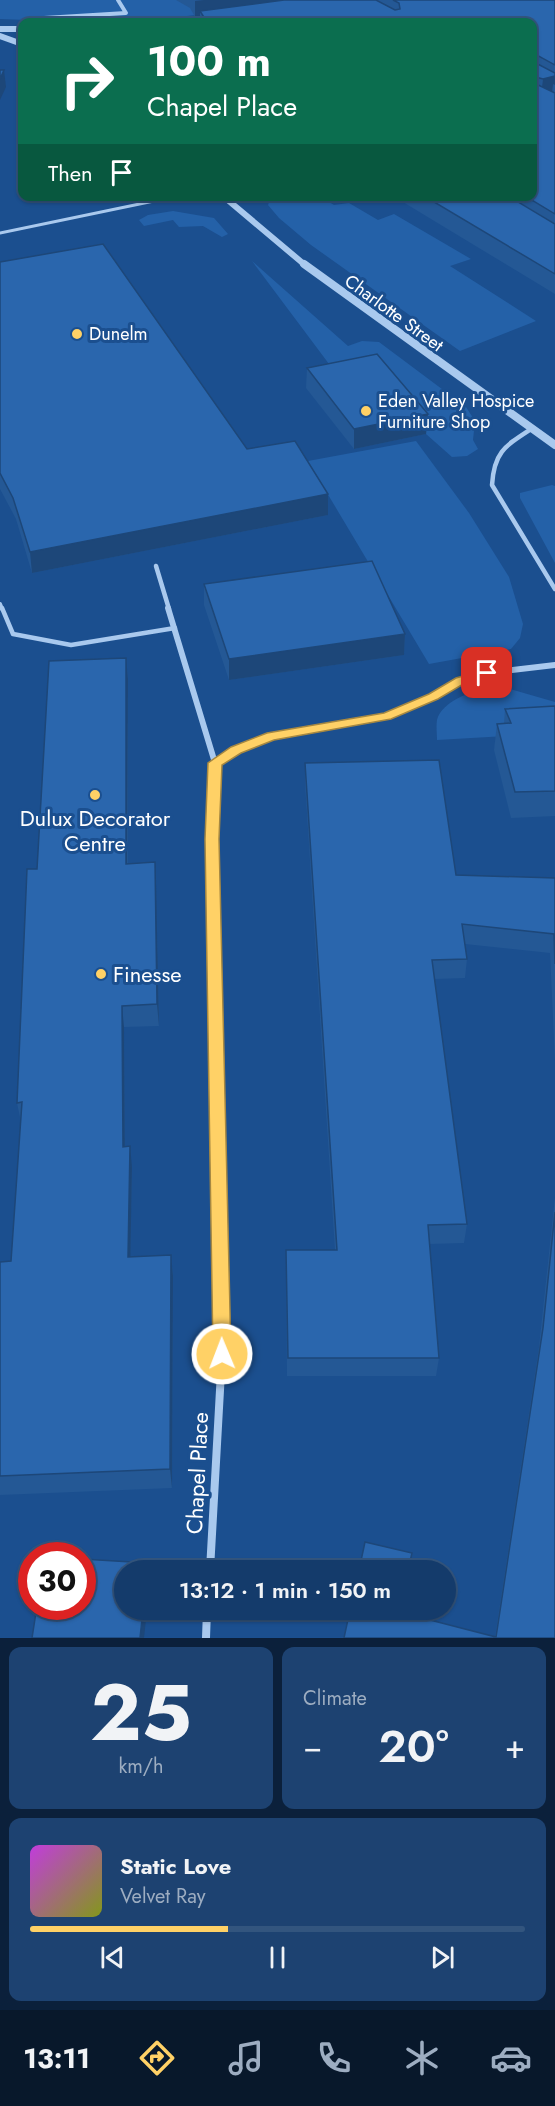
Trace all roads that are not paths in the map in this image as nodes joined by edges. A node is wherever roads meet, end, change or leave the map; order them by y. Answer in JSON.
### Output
{"nodes":[{"id":1,"x":118,"y":0,"type":"edge"},
{"id":2,"x":44,"y":18,"type":"dead end"},
{"id":3,"x":0,"y":29,"type":"edge"},
{"id":4,"x":18,"y":29,"type":"edge"},
{"id":5,"x":0,"y":36,"type":"edge"},
{"id":6,"x":18,"y":43,"type":"edge"},
{"id":7,"x":154,"y":201,"type":"edge"},
{"id":8,"x":229,"y":201,"type":"edge"},
{"id":9,"x":0,"y":233,"type":"edge"},
{"id":10,"x":531,"y":429,"type":"junction"},
{"id":11,"x":555,"y":445,"type":"edge"},
{"id":12,"x":156,"y":566,"type":"dead end"},
{"id":13,"x":555,"y":589,"type":"edge"},
{"id":14,"x":0,"y":604,"type":"edge"},
{"id":15,"x":174,"y":628,"type":"junction"},
{"id":16,"x":555,"y":665,"type":"edge"},
{"id":17,"x":215,"y":763,"type":"junction"},
{"id":18,"x":211,"y":1560,"type":"edge"},
{"id":19,"x":207,"y":1620,"type":"edge"},
{"id":20,"x":206,"y":1638,"type":"edge"}],
"edges":[{"from":1,"to":2,"type":"street"},
{"from":3,"to":4,"type":"street"},
{"from":5,"to":6,"type":"street"},
{"from":7,"to":9,"type":"lane"},
{"from":8,"to":10,"type":"street","name":"Charlotte Street"},
{"from":10,"to":11,"type":"street","name":"Charlotte Street"},
{"from":10,"to":13,"type":"street"},
{"from":12,"to":15,"type":"street","name":"Chapel Place"},
{"from":14,"to":15,"type":"lane"},
{"from":15,"to":17,"type":"street","name":"Chapel Place"},
{"from":16,"to":17,"type":"street"},
{"from":17,"to":18,"type":"street","name":"Chapel Place"},
{"from":19,"to":20,"type":"street"}]}
